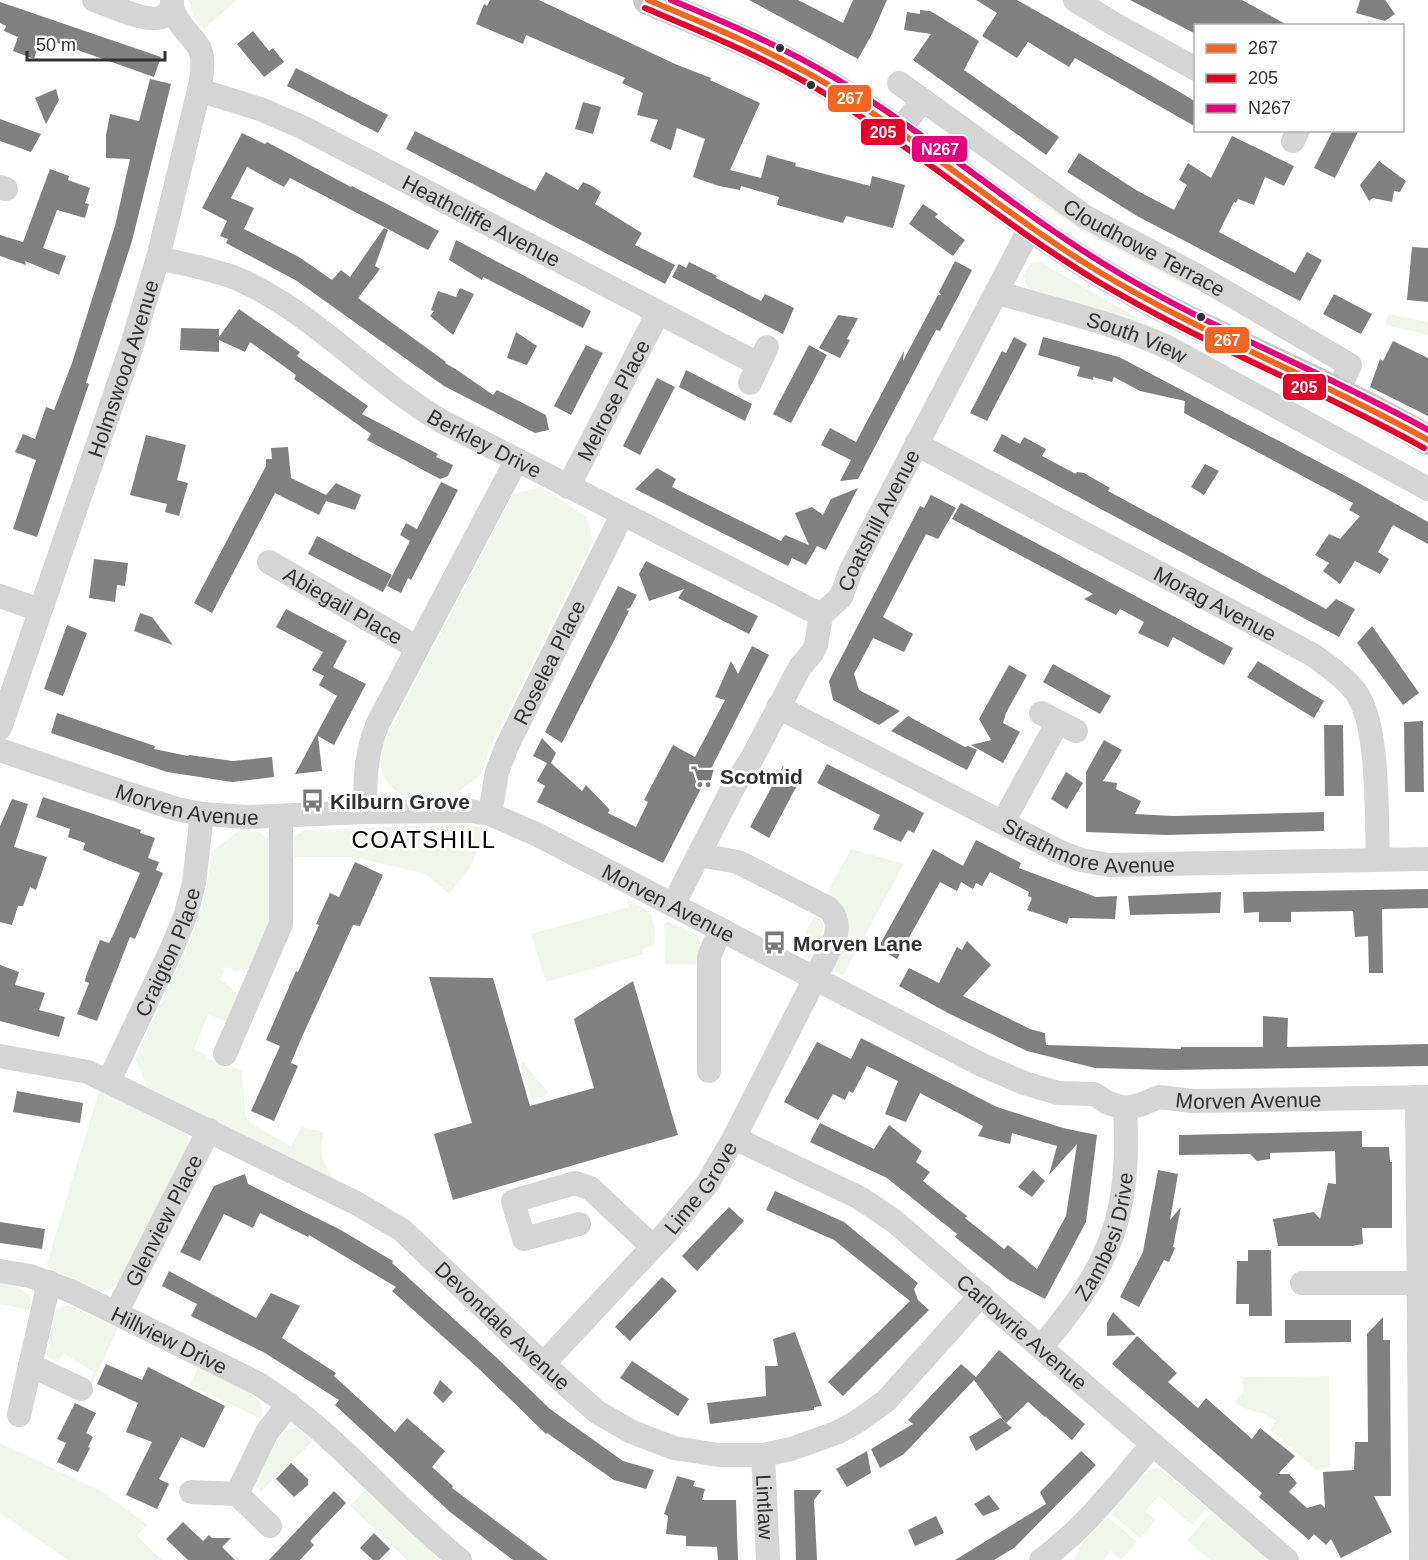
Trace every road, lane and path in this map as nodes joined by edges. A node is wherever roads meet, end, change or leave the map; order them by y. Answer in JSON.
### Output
{"nodes":[{"id":1,"x":94,"y":0,"type":"edge"},
{"id":2,"x":648,"y":0,"type":"edge"},
{"id":3,"x":1075,"y":0,"type":"edge"},
{"id":4,"x":172,"y":5,"type":"edge"},
{"id":5,"x":1194,"y":68,"type":"edge"},
{"id":6,"x":899,"y":82,"type":"dead end"},
{"id":7,"x":199,"y":90,"type":"junction"},
{"id":8,"x":923,"y":100,"type":"junction"},
{"id":9,"x":899,"y":131,"type":"junction"},
{"id":10,"x":1031,"y":226,"type":"junction"},
{"id":11,"x":158,"y":258,"type":"junction"},
{"id":12,"x":996,"y":292,"type":"junction"},
{"id":13,"x":658,"y":313,"type":"junction"},
{"id":14,"x":758,"y":364,"type":"dead end"},
{"id":15,"x":1338,"y":391,"type":"junction"},
{"id":16,"x":1428,"y":440,"type":"edge"},
{"id":17,"x":916,"y":444,"type":"junction"},
{"id":18,"x":516,"y":460,"type":"junction"},
{"id":19,"x":568,"y":487,"type":"junction"},
{"id":20,"x":1428,"y":489,"type":"edge"},
{"id":21,"x":621,"y":515,"type":"junction"},
{"id":22,"x":269,"y":562,"type":"dead end"},
{"id":23,"x":0,"y":596,"type":"edge"},
{"id":24,"x":40,"y":610,"type":"junction"},
{"id":25,"x":821,"y":615,"type":"junction"},
{"id":26,"x":416,"y":647,"type":"junction"},
{"id":27,"x":778,"y":707,"type":"junction"},
{"id":28,"x":1058,"y":722,"type":"dead end"},
{"id":29,"x":0,"y":728,"type":"edge"},
{"id":30,"x":0,"y":750,"type":"edge"},
{"id":31,"x":366,"y":812,"type":"junction"},
{"id":32,"x":202,"y":814,"type":"junction"},
{"id":33,"x":490,"y":814,"type":"junction"},
{"id":34,"x":280,"y":816,"type":"junction"},
{"id":35,"x":1003,"y":822,"type":"junction"},
{"id":36,"x":699,"y":855,"type":"junction"},
{"id":37,"x":1428,"y":858,"type":"edge"},
{"id":38,"x":1378,"y":859,"type":"junction"},
{"id":39,"x":673,"y":905,"type":"junction"},
{"id":40,"x":720,"y":930,"type":"junction"},
{"id":41,"x":815,"y":979,"type":"junction"},
{"id":42,"x":225,"y":1054,"type":"dead end"},
{"id":43,"x":0,"y":1056,"type":"edge"},
{"id":44,"x":709,"y":1071,"type":"dead end"},
{"id":45,"x":109,"y":1081,"type":"junction"},
{"id":46,"x":1423,"y":1097,"type":"edge"},
{"id":47,"x":1125,"y":1108,"type":"junction"},
{"id":48,"x":209,"y":1130,"type":"junction"},
{"id":49,"x":734,"y":1138,"type":"junction"},
{"id":50,"x":579,"y":1224,"type":"dead end"},
{"id":51,"x":652,"y":1246,"type":"junction"},
{"id":52,"x":0,"y":1271,"type":"edge"},
{"id":53,"x":49,"y":1282,"type":"junction"},
{"id":54,"x":1302,"y":1283,"type":"dead end"},
{"id":55,"x":1417,"y":1283,"type":"junction"},
{"id":56,"x":981,"y":1295,"type":"junction"},
{"id":57,"x":116,"y":1313,"type":"junction"},
{"id":58,"x":1041,"y":1347,"type":"junction"},
{"id":59,"x":543,"y":1364,"type":"junction"},
{"id":60,"x":30,"y":1365,"type":"junction"},
{"id":61,"x":81,"y":1389,"type":"dead end"},
{"id":62,"x":289,"y":1404,"type":"junction"},
{"id":63,"x":19,"y":1415,"type":"dead end"},
{"id":64,"x":1153,"y":1444,"type":"junction"},
{"id":65,"x":763,"y":1455,"type":"junction"},
{"id":66,"x":191,"y":1492,"type":"dead end"},
{"id":67,"x":237,"y":1494,"type":"junction"},
{"id":68,"x":270,"y":1526,"type":"dead end"},
{"id":69,"x":1046,"y":1559,"type":"edge"},
{"id":70,"x":458,"y":1560,"type":"edge"},
{"id":71,"x":768,"y":1560,"type":"edge"},
{"id":72,"x":1287,"y":1560,"type":"edge"},
{"id":73,"x":1421,"y":1560,"type":"edge"}],
"edges":[{"from":1,"to":4,"type":"street"},
{"from":2,"to":9,"type":"main road"},
{"from":3,"to":5,"type":"street"},
{"from":4,"to":7,"type":"street","name":"Holmswood Avenue"},
{"from":6,"to":8,"type":"street","name":"Cloudhowe Terrace"},
{"from":7,"to":11,"type":"street","name":"Holmswood Avenue"},
{"from":7,"to":13,"type":"street","name":"Heathcliffe Avenue"},
{"from":8,"to":9,"type":"street"},
{"from":8,"to":15,"type":"street","name":"Cloudhowe Terrace"},
{"from":9,"to":10,"type":"main road"},
{"from":10,"to":12,"type":"street","name":"Coatshill Avenue"},
{"from":10,"to":15,"type":"main road"},
{"from":11,"to":18,"type":"street","name":"Berkley Drive"},
{"from":11,"to":24,"type":"street","name":"Holmswood Avenue"},
{"from":12,"to":17,"type":"street","name":"Coatshill Avenue"},
{"from":12,"to":20,"type":"street","name":"South View"},
{"from":13,"to":14,"type":"street","name":"Heathcliffe Avenue"},
{"from":13,"to":19,"type":"street","name":"Melrose Place"},
{"from":15,"to":16,"type":"main road"},
{"from":17,"to":25,"type":"street","name":"Coatshill Avenue"},
{"from":17,"to":38,"type":"street","name":"Morag Avenue"},
{"from":18,"to":19,"type":"street","name":"Berkley Drive"},
{"from":18,"to":26,"type":"street"},
{"from":19,"to":21,"type":"street","name":"Berkley Drive"},
{"from":21,"to":25,"type":"street","name":"Berkley Drive"},
{"from":21,"to":33,"type":"street","name":"Roselea Place"},
{"from":22,"to":26,"type":"street","name":"Abiegail Place"},
{"from":23,"to":24,"type":"street"},
{"from":24,"to":29,"type":"street","name":"Holmswood Avenue"},
{"from":25,"to":27,"type":"street","name":"Coatshill Avenue"},
{"from":26,"to":31,"type":"street"},
{"from":27,"to":35,"type":"street","name":"Strathmore Avenue"},
{"from":27,"to":36,"type":"street","name":"Coatshill Avenue"},
{"from":28,"to":35,"type":"street"},
{"from":30,"to":32,"type":"street","name":"Morven Avenue"},
{"from":31,"to":33,"type":"street","name":"Morven Avenue"},
{"from":31,"to":34,"type":"street","name":"Morven Avenue"},
{"from":32,"to":34,"type":"street","name":"Morven Avenue"},
{"from":32,"to":45,"type":"street","name":"Craigton Place"},
{"from":33,"to":39,"type":"street","name":"Morven Avenue"},
{"from":34,"to":42,"type":"street"},
{"from":35,"to":38,"type":"street","name":"Strathmore Avenue"},
{"from":36,"to":39,"type":"street","name":"Coatshill Avenue"},
{"from":36,"to":41,"type":"street","name":"Lime Grove"},
{"from":37,"to":38,"type":"street","name":"Strathmore Avenue"},
{"from":39,"to":40,"type":"street","name":"Morven Avenue"},
{"from":40,"to":41,"type":"street","name":"Morven Avenue"},
{"from":40,"to":44,"type":"street"},
{"from":41,"to":47,"type":"street","name":"Morven Avenue"},
{"from":41,"to":49,"type":"street","name":"Lime Grove"},
{"from":43,"to":45,"type":"street","name":"Devondale Avenue"},
{"from":45,"to":48,"type":"street","name":"Devondale Avenue"},
{"from":46,"to":47,"type":"street","name":"Morven Avenue"},
{"from":46,"to":55,"type":"street"},
{"from":47,"to":58,"type":"street","name":"Zambesi Drive"},
{"from":48,"to":57,"type":"street","name":"Glenview Place"},
{"from":48,"to":59,"type":"street","name":"Devondale Avenue"},
{"from":49,"to":51,"type":"street","name":"Lime Grove"},
{"from":49,"to":56,"type":"street","name":"Carlowrie Avenue"},
{"from":50,"to":51,"type":"street"},
{"from":51,"to":59,"type":"street","name":"Lime Grove"},
{"from":52,"to":53,"type":"street","name":"Hillview Drive"},
{"from":53,"to":57,"type":"street","name":"Hillview Drive"},
{"from":53,"to":60,"type":"street"},
{"from":54,"to":55,"type":"street"},
{"from":55,"to":73,"type":"street"},
{"from":56,"to":58,"type":"street","name":"Carlowrie Avenue"},
{"from":56,"to":65,"type":"street","name":"Devondale Avenue"},
{"from":57,"to":62,"type":"street","name":"Hillview Drive"},
{"from":58,"to":64,"type":"street","name":"Carlowrie Avenue"},
{"from":59,"to":65,"type":"street","name":"Devondale Avenue"},
{"from":60,"to":61,"type":"street"},
{"from":60,"to":63,"type":"street"},
{"from":62,"to":67,"type":"street"},
{"from":62,"to":70,"type":"street","name":"Hillview Drive"},
{"from":64,"to":69,"type":"street"},
{"from":64,"to":72,"type":"street","name":"Carlowrie Avenue"},
{"from":65,"to":71,"type":"street","name":"Lintlaw"},
{"from":66,"to":67,"type":"street"},
{"from":67,"to":68,"type":"street"}]}
